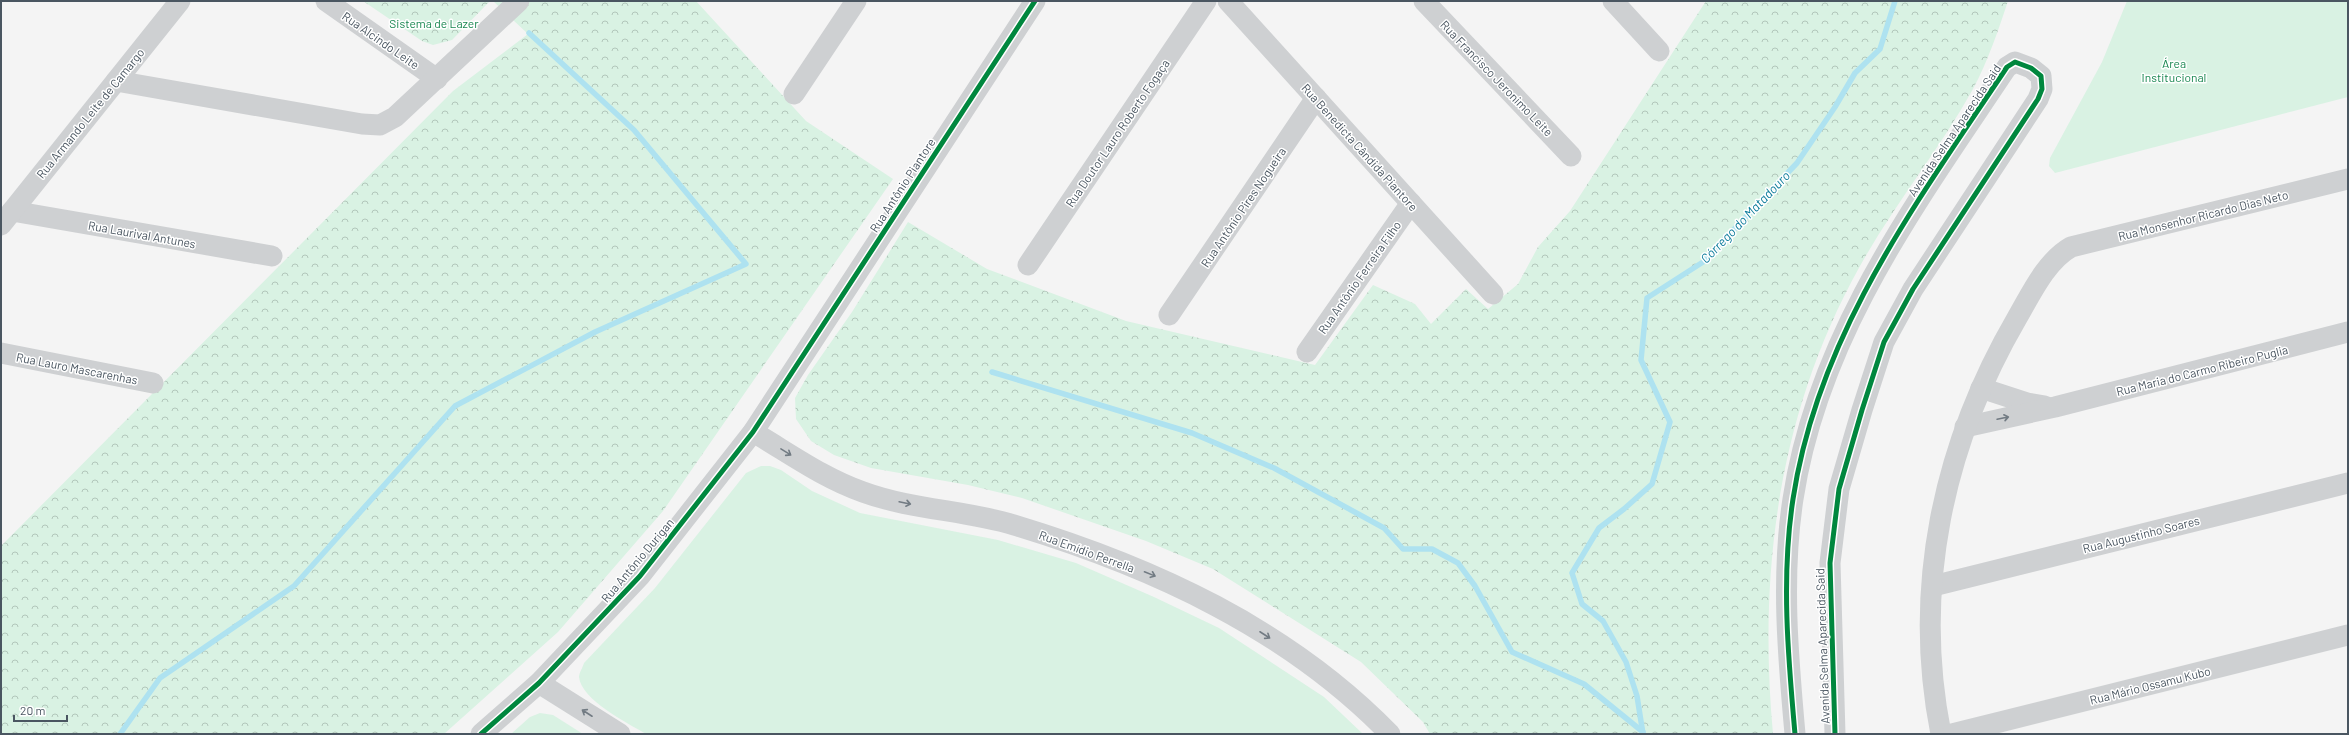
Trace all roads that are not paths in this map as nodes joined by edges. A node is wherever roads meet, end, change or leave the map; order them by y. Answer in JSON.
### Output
{"nodes":[{"id":1,"x":180,"y":1,"type":"edge"},
{"id":2,"x":326,"y":1,"type":"edge"},
{"id":3,"x":519,"y":1,"type":"edge"},
{"id":4,"x":856,"y":1,"type":"edge"},
{"id":5,"x":1035,"y":1,"type":"edge"},
{"id":6,"x":1206,"y":1,"type":"edge"},
{"id":7,"x":1228,"y":1,"type":"edge"},
{"id":8,"x":1424,"y":1,"type":"edge"},
{"id":9,"x":1613,"y":1,"type":"edge"},
{"id":10,"x":1659,"y":51,"type":"dead end"},
{"id":11,"x":437,"y":79,"type":"junction"},
{"id":12,"x":116,"y":81,"type":"junction"},
{"id":13,"x":794,"y":94,"type":"dead end"},
{"id":14,"x":1316,"y":98,"type":"junction"},
{"id":15,"x":1571,"y":156,"type":"dead end"},
{"id":16,"x":2348,"y":180,"type":"edge"},
{"id":17,"x":1411,"y":203,"type":"junction"},
{"id":18,"x":6,"y":218,"type":"edge"},
{"id":19,"x":272,"y":256,"type":"dead end"},
{"id":20,"x":1028,"y":265,"type":"dead end"},
{"id":21,"x":1493,"y":294,"type":"dead end"},
{"id":22,"x":1169,"y":315,"type":"dead end"},
{"id":23,"x":2348,"y":332,"type":"edge"},
{"id":24,"x":1307,"y":352,"type":"dead end"},
{"id":25,"x":1,"y":353,"type":"edge"},
{"id":26,"x":786,"y":381,"type":"joint"},
{"id":27,"x":153,"y":383,"type":"dead end"},
{"id":28,"x":1981,"y":388,"type":"junction"},
{"id":29,"x":2055,"y":407,"type":"junction"},
{"id":30,"x":1965,"y":427,"type":"junction"},
{"id":31,"x":753,"y":432,"type":"junction"},
{"id":32,"x":2348,"y":483,"type":"edge"},
{"id":33,"x":1933,"y":586,"type":"junction"},
{"id":34,"x":2348,"y":635,"type":"edge"},
{"id":35,"x":539,"y":683,"type":"junction"},
{"id":36,"x":481,"y":734,"type":"edge"},
{"id":37,"x":620,"y":734,"type":"edge"},
{"id":38,"x":1390,"y":734,"type":"edge"},
{"id":39,"x":1795,"y":734,"type":"edge"},
{"id":40,"x":1835,"y":734,"type":"edge"},
{"id":41,"x":1941,"y":734,"type":"edge"},
{"id":42,"x":1952,"y":734,"type":"edge"}],
"edges":[{"from":1,"to":12,"type":"street","name":"Rua Armando Leite de Camargo"},
{"from":2,"to":11,"type":"street","name":"Rua Alcindo Leite"},
{"from":3,"to":11,"type":"street"},
{"from":4,"to":13,"type":"street"},
{"from":5,"to":26,"type":"street","name":"Rua Antônio Piantore"},
{"from":6,"to":20,"type":"street","name":"Rua Doutor Lauro Roberto Fogaça"},
{"from":7,"to":14,"type":"street","name":"Rua Benedicta Cândida Piantore"},
{"from":8,"to":15,"type":"street","name":"Rua Francisco Jeronimo Leite"},
{"from":9,"to":10,"type":"street"},
{"from":11,"to":12,"type":"street"},
{"from":12,"to":18,"type":"street","name":"Rua Armando Leite de Camargo"},
{"from":14,"to":17,"type":"street","name":"Rua Benedicta Cândida Piantore"},
{"from":14,"to":22,"type":"street","name":"Rua Antônio Pires Nogueira"},
{"from":16,"to":28,"type":"street","name":"Rua Monsenhor Ricardo Dias Neto"},
{"from":17,"to":21,"type":"street","name":"Rua Benedicta Cândida Piantore"},
{"from":17,"to":24,"type":"street","name":"Rua Antônio Ferreira Filho"},
{"from":18,"to":19,"type":"street","name":"Rua Laurival Antunes"},
{"from":23,"to":29,"type":"street","name":"Rua Maria do Carmo Ribeiro Puglia"},
{"from":25,"to":27,"type":"street","name":"Rua Lauro Mascarenhas"},
{"from":26,"to":31,"type":"street","name":"Rua Antônio Durigan"},
{"from":28,"to":29,"type":"street","name":"Rua Maria do Carmo Ribeiro Puglia"},
{"from":28,"to":30,"type":"street"},
{"from":30,"to":29,"type":"street","name":"Rua Maria do Carmo Ribeiro Puglia","one_way":true},
{"from":30,"to":33,"type":"street"},
{"from":31,"to":35,"type":"street","name":"Rua Antônio Durigan"},
{"from":31,"to":38,"type":"street","name":"Rua Emídio Perrella","one_way":true},
{"from":32,"to":33,"type":"street","name":"Rua Augustinho Soares"},
{"from":33,"to":41,"type":"street"},
{"from":34,"to":42,"type":"street","name":"Rua Mário Ossamu Kubo"},
{"from":35,"to":36,"type":"street","name":"Rua Antônio Durigan"},
{"from":37,"to":35,"type":"street","one_way":true},
{"from":39,"to":40,"type":"street","name":"Avenida Selma Aparecida Said"}]}
